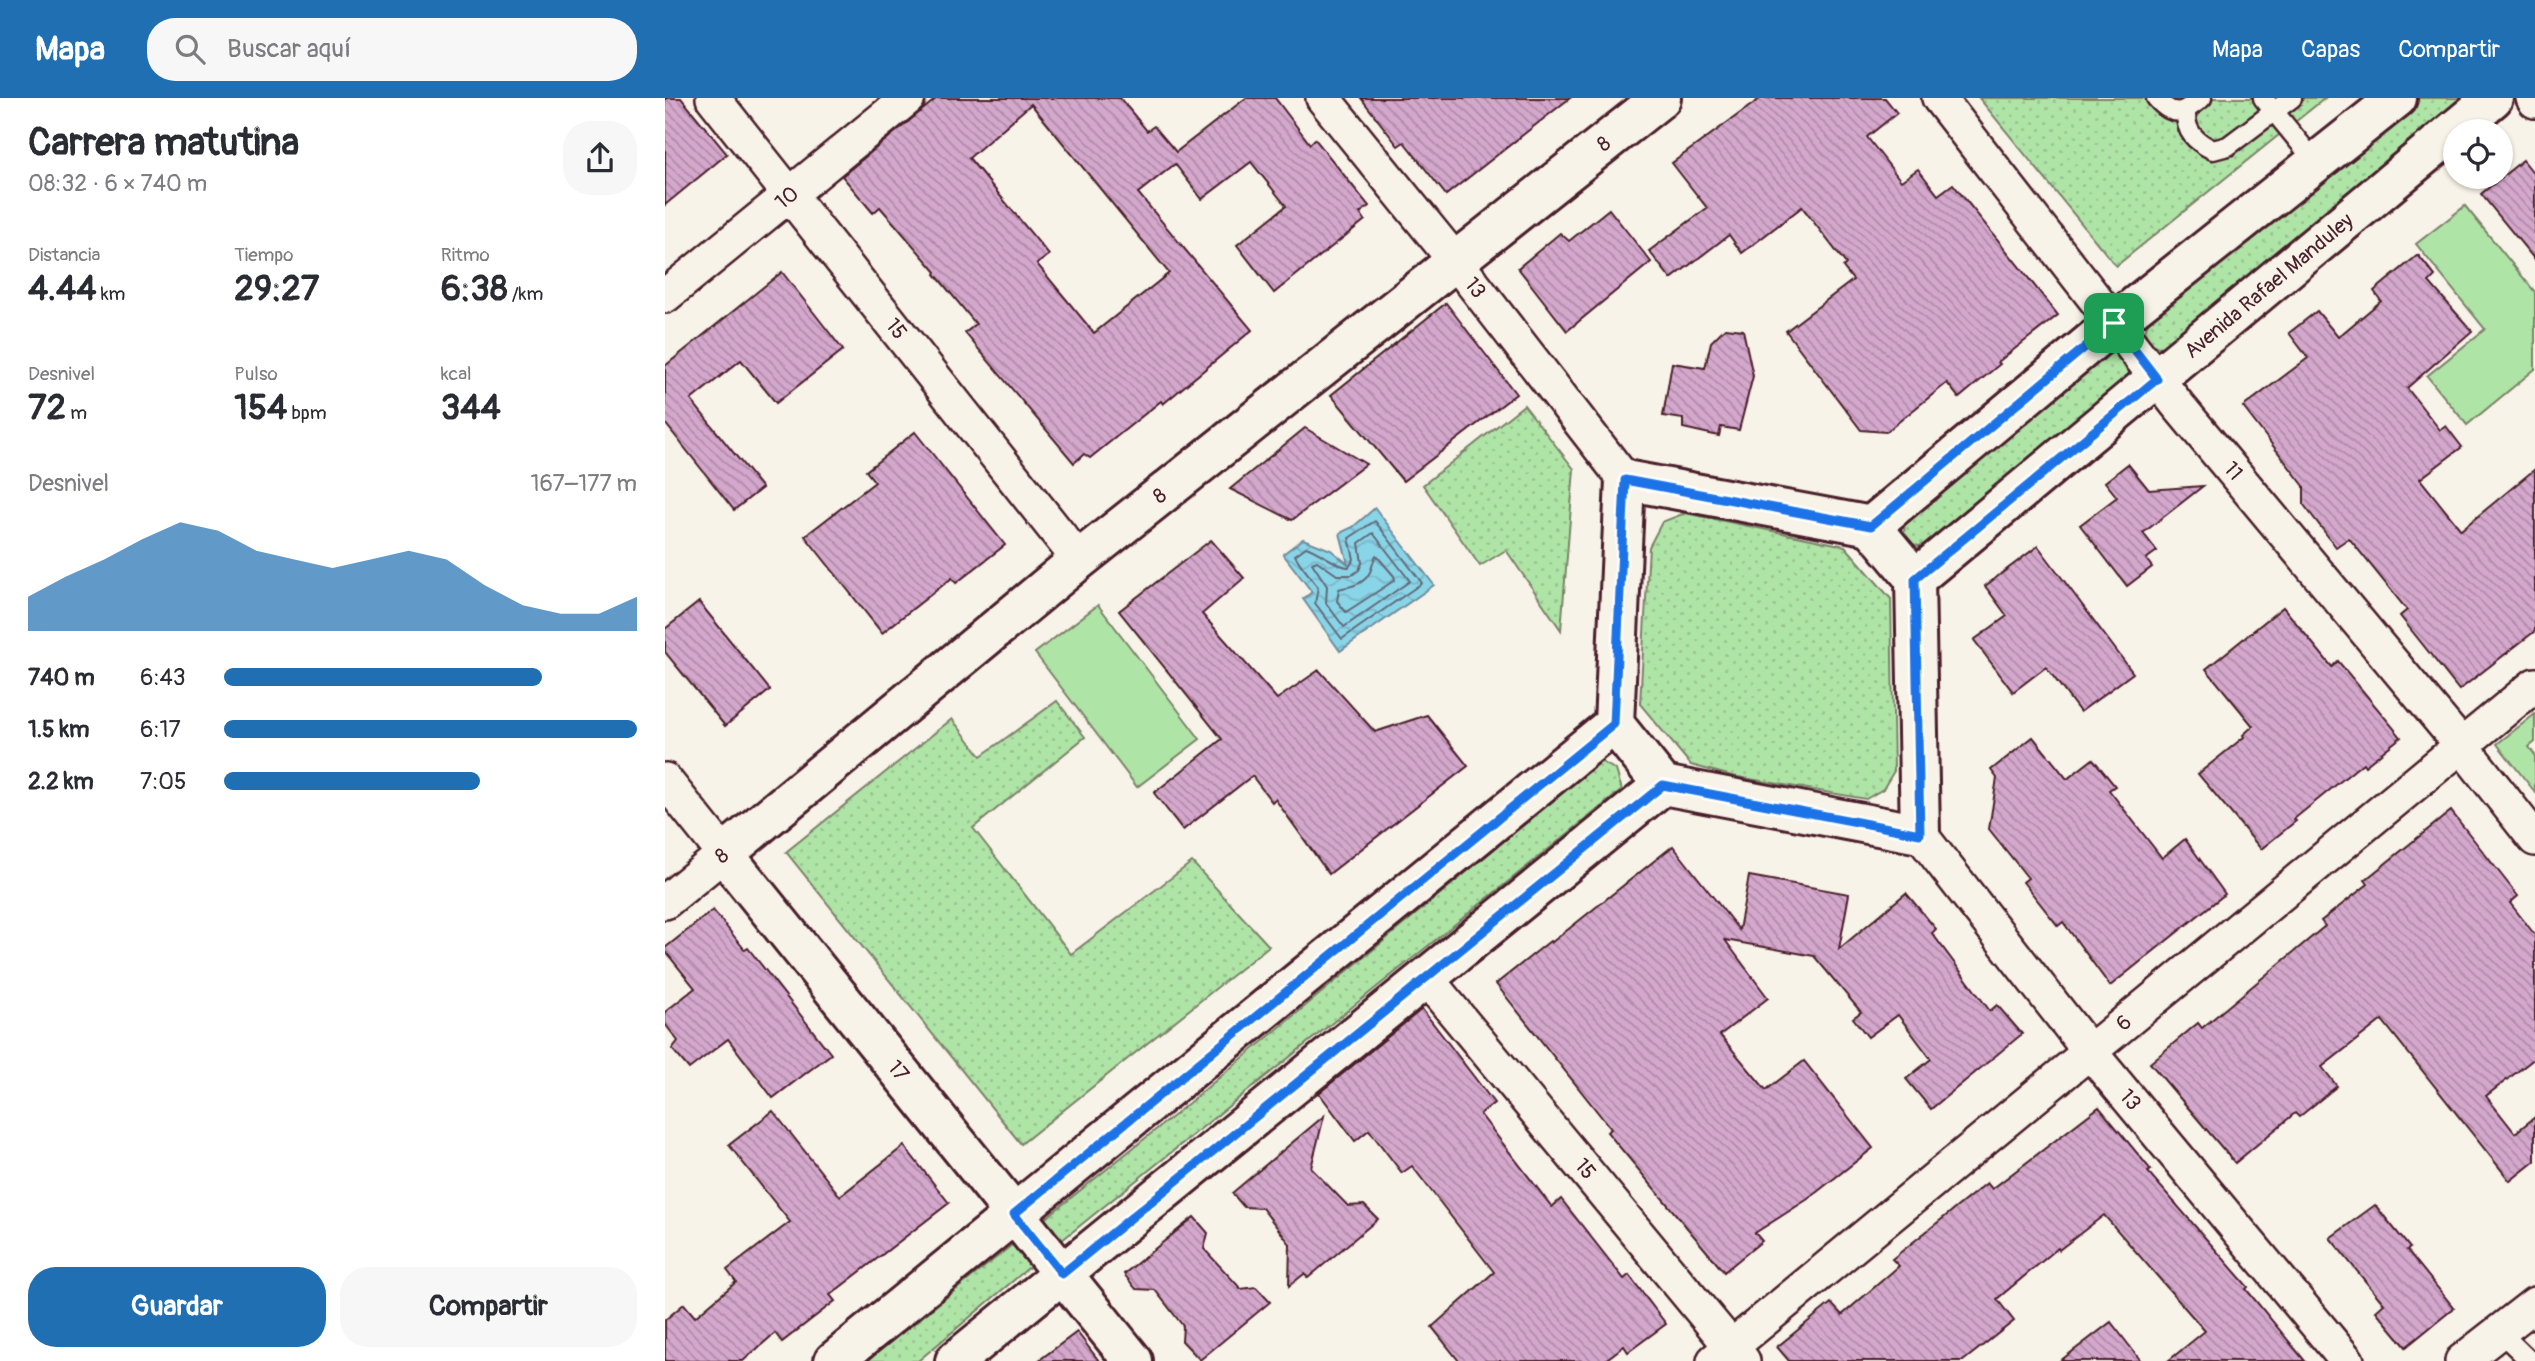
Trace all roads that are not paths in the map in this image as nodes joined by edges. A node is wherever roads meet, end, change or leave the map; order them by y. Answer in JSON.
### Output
{"nodes":[{"id":1,"x":713,"y":98,"type":"edge"},
{"id":2,"x":908,"y":98,"type":"edge"},
{"id":3,"x":1323,"y":98,"type":"edge"},
{"id":4,"x":1661,"y":98,"type":"edge"},
{"id":5,"x":1939,"y":98,"type":"edge"},
{"id":6,"x":2156,"y":98,"type":"edge"},
{"id":7,"x":2202,"y":98,"type":"edge"},
{"id":8,"x":2263,"y":98,"type":"edge"},
{"id":9,"x":2292,"y":98,"type":"edge"},
{"id":10,"x":2397,"y":98,"type":"edge"},
{"id":11,"x":2493,"y":98,"type":"edge"},
{"id":12,"x":2186,"y":111,"type":"junction"},
{"id":13,"x":2275,"y":112,"type":"junction"},
{"id":14,"x":2317,"y":163,"type":"junction"},
{"id":15,"x":790,"y":196,"type":"junction"},
{"id":16,"x":1456,"y":262,"type":"junction"},
{"id":17,"x":665,"y":296,"type":"edge"},
{"id":18,"x":2114,"y":323,"type":"junction"},
{"id":19,"x":2157,"y":379,"type":"junction"},
{"id":20,"x":1625,"y":480,"type":"junction"},
{"id":21,"x":1871,"y":526,"type":"junction"},
{"id":22,"x":1079,"y":560,"type":"junction"},
{"id":23,"x":1915,"y":579,"type":"junction"},
{"id":24,"x":2535,"y":685,"type":"edge"},
{"id":25,"x":1614,"y":724,"type":"junction"},
{"id":26,"x":2461,"y":745,"type":"junction"},
{"id":27,"x":665,"y":780,"type":"edge"},
{"id":28,"x":1663,"y":785,"type":"junction"},
{"id":29,"x":1920,"y":834,"type":"junction"},
{"id":30,"x":2535,"y":839,"type":"edge"},
{"id":31,"x":724,"y":854,"type":"junction"},
{"id":32,"x":665,"y":902,"type":"edge"},
{"id":33,"x":1426,"y":978,"type":"junction"},
{"id":34,"x":2090,"y":1052,"type":"junction"},
{"id":35,"x":1014,"y":1214,"type":"junction"},
{"id":36,"x":1062,"y":1274,"type":"junction"},
{"id":37,"x":2535,"y":1304,"type":"edge"},
{"id":38,"x":2500,"y":1332,"type":"junction"},
{"id":39,"x":1729,"y":1356,"type":"edge"},
{"id":40,"x":834,"y":1361,"type":"edge"},
{"id":41,"x":955,"y":1361,"type":"edge"},
{"id":42,"x":1133,"y":1361,"type":"edge"},
{"id":43,"x":2347,"y":1361,"type":"edge"},
{"id":44,"x":2462,"y":1361,"type":"edge"},
{"id":45,"x":2530,"y":1361,"type":"edge"}],
"edges":[{"from":1,"to":15,"type":"street","name":"15"},
{"from":2,"to":15,"type":"street","name":"10"},
{"from":3,"to":16,"type":"street","name":"13"},
{"from":4,"to":16,"type":"main road","name":"8"},
{"from":5,"to":18,"type":"street","name":"11"},
{"from":6,"to":12,"type":"lane"},
{"from":7,"to":12,"type":"lane"},
{"from":8,"to":13,"type":"lane"},
{"from":9,"to":13,"type":"lane"},
{"from":10,"to":14,"type":"main road"},
{"from":11,"to":19,"type":"main road","name":"Avenida Rafael Manduley"},
{"from":12,"to":13,"type":"lane"},
{"from":13,"to":14,"type":"lane"},
{"from":14,"to":18,"type":"main road"},
{"from":15,"to":17,"type":"street","name":"10"},
{"from":15,"to":22,"type":"street","name":"15"},
{"from":16,"to":20,"type":"street","name":"13"},
{"from":16,"to":22,"type":"main road","name":"8"},
{"from":18,"to":19,"type":"street","name":"11"},
{"from":18,"to":21,"type":"main road"},
{"from":19,"to":23,"type":"main road","name":"Avenida Rafael Manduley"},
{"from":19,"to":26,"type":"street","name":"11"},
{"from":20,"to":21,"type":"main road"},
{"from":20,"to":25,"type":"main road"},
{"from":21,"to":23,"type":"main road"},
{"from":22,"to":31,"type":"main road","name":"8"},
{"from":23,"to":29,"type":"main road"},
{"from":24,"to":26,"type":"street","name":"6"},
{"from":25,"to":28,"type":"main road"},
{"from":25,"to":35,"type":"main road"},
{"from":26,"to":30,"type":"street","name":"11"},
{"from":26,"to":34,"type":"street","name":"6"},
{"from":27,"to":31,"type":"street","name":"17"},
{"from":28,"to":29,"type":"main road"},
{"from":28,"to":33,"type":"main road"},
{"from":29,"to":34,"type":"street","name":"13"},
{"from":31,"to":32,"type":"street","name":"8"},
{"from":31,"to":35,"type":"main road","name":"17"},
{"from":33,"to":36,"type":"main road"},
{"from":33,"to":39,"type":"street","name":"15"},
{"from":34,"to":39,"type":"street","name":"6"},
{"from":34,"to":43,"type":"street","name":"13"},
{"from":35,"to":36,"type":"main road","name":"17"},
{"from":35,"to":40,"type":"main road"},
{"from":36,"to":41,"type":"main road"},
{"from":36,"to":42,"type":"main road","name":"17"},
{"from":37,"to":38,"type":"street"},
{"from":38,"to":44,"type":"street"},
{"from":38,"to":45,"type":"lane"}]}
